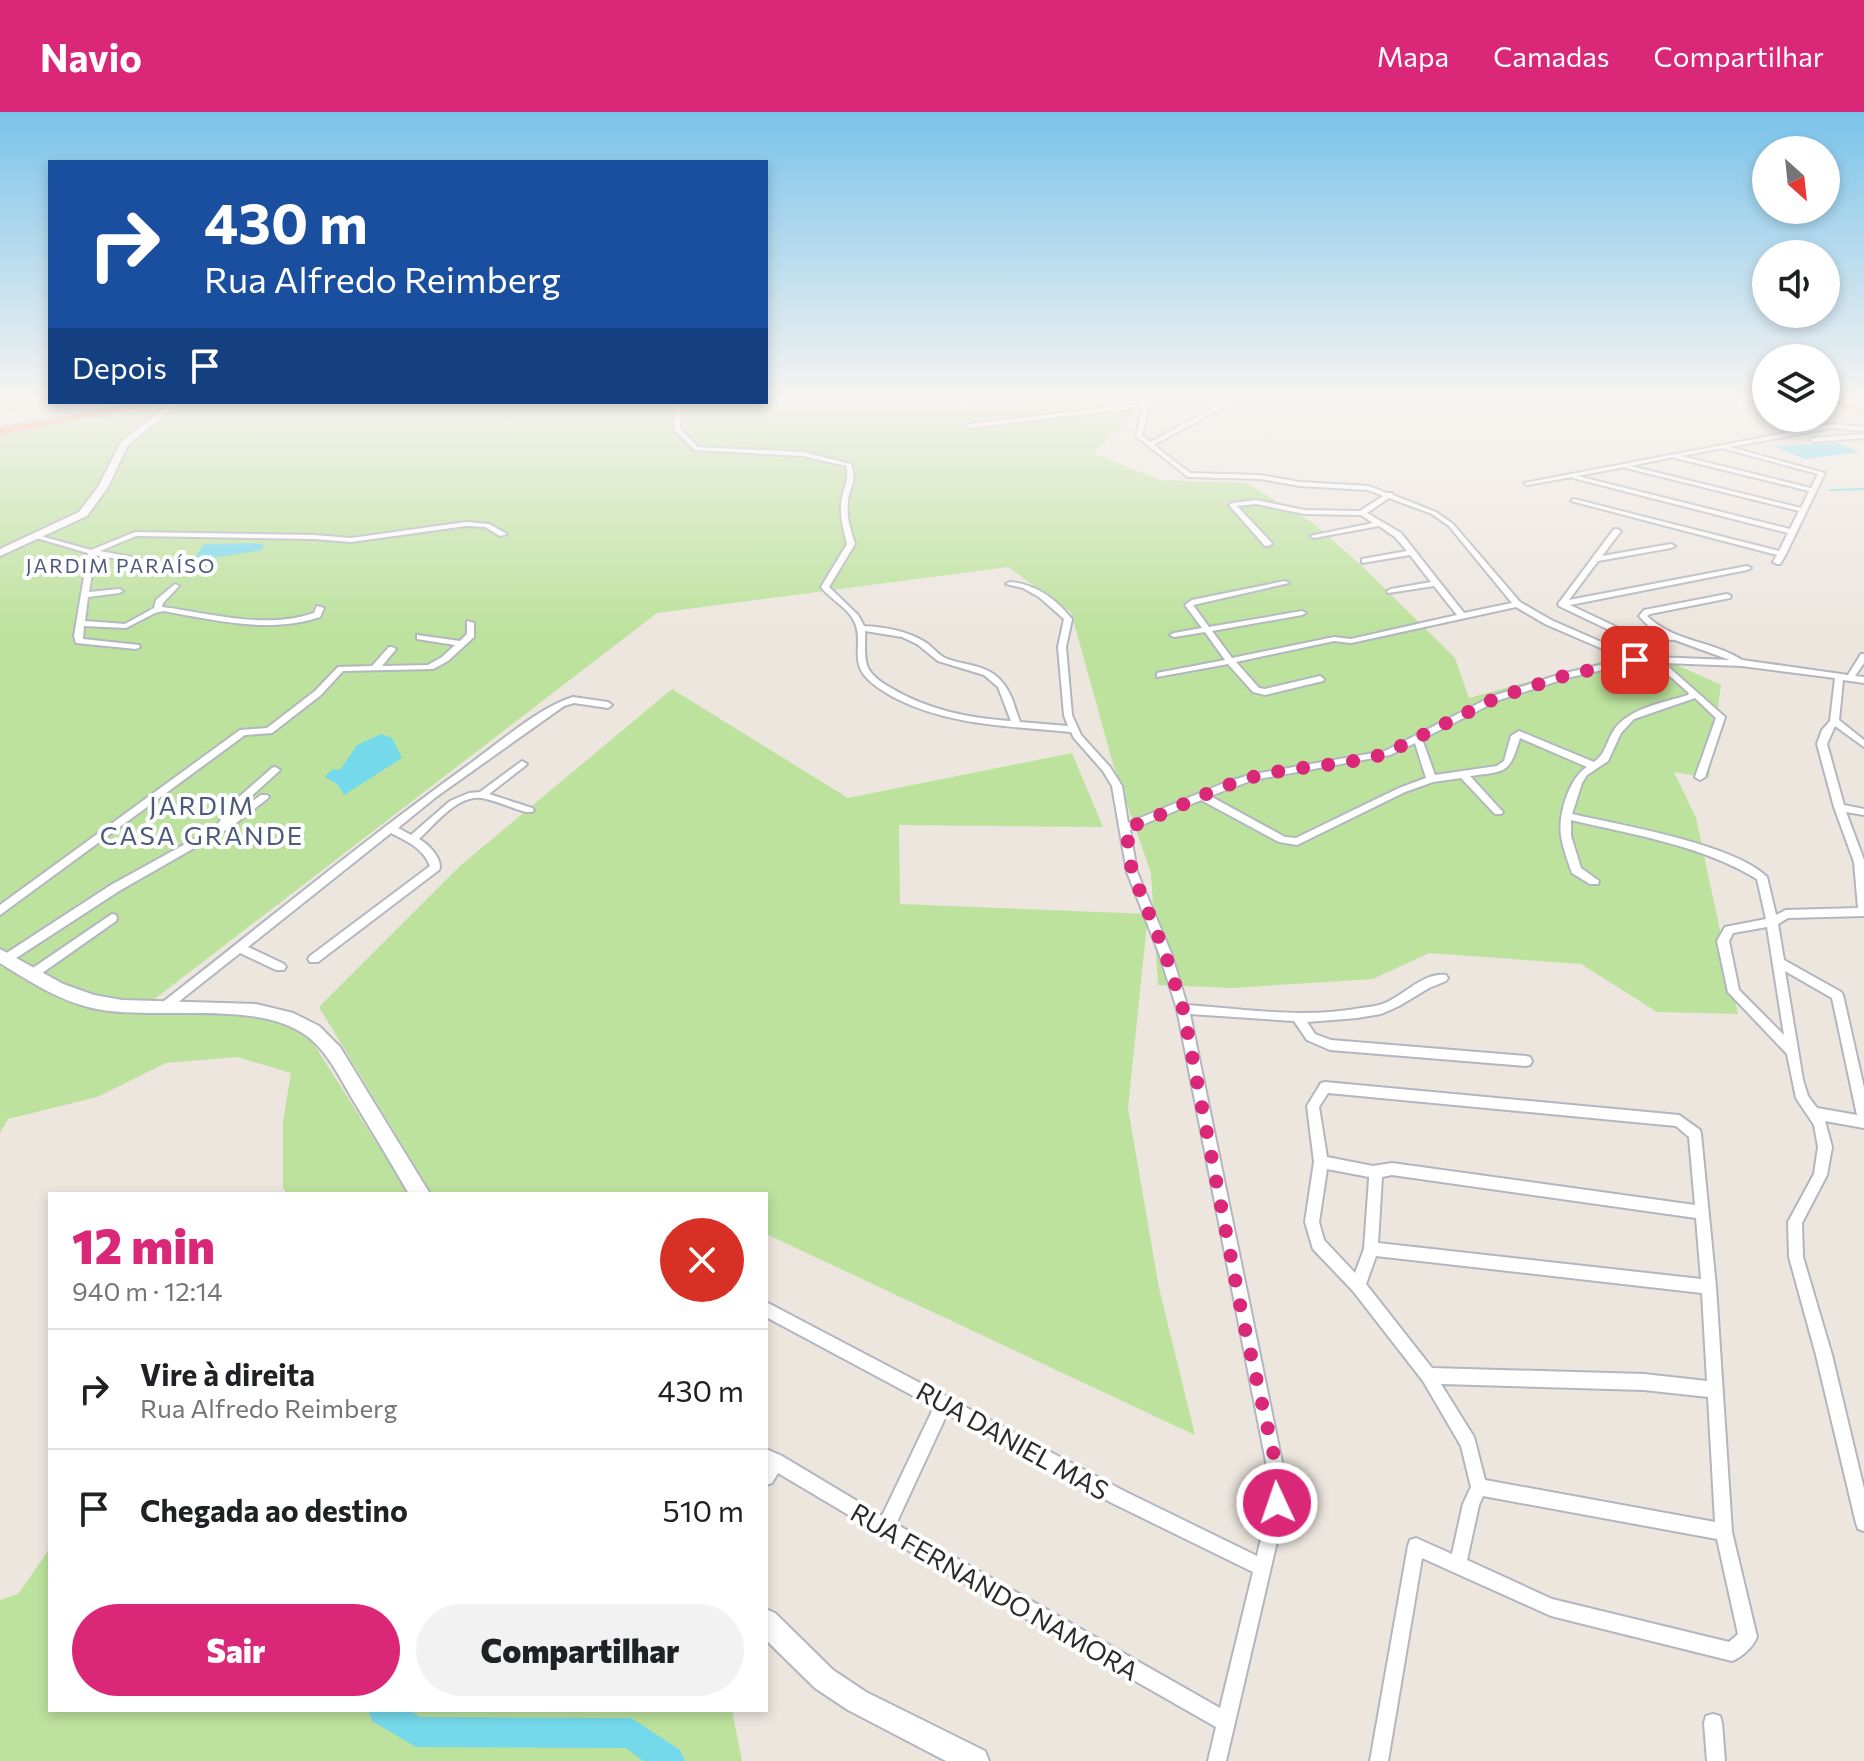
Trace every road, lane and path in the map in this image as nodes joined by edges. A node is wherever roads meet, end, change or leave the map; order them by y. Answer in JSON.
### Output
{"nodes":[{"id":1,"x":108,"y":476,"type":"edge"},
{"id":2,"x":852,"y":476,"type":"edge"},
{"id":3,"x":1196,"y":476,"type":"edge"},
{"id":4,"x":1571,"y":476,"type":"joint"},
{"id":5,"x":1663,"y":476,"type":"edge"},
{"id":6,"x":1755,"y":476,"type":"edge"},
{"id":7,"x":1819,"y":476,"type":"edge"},
{"id":8,"x":1527,"y":483,"type":"dead end"},
{"id":9,"x":1813,"y":490,"type":"junction"},
{"id":10,"x":1390,"y":494,"type":"junction"},
{"id":11,"x":1574,"y":501,"type":"dead end"},
{"id":12,"x":1802,"y":510,"type":"junction"},
{"id":13,"x":1362,"y":513,"type":"junction"},
{"id":14,"x":1380,"y":524,"type":"junction"},
{"id":15,"x":1617,"y":531,"type":"dead end"},
{"id":16,"x":1792,"y":532,"type":"junction"},
{"id":17,"x":503,"y":534,"type":"dead end"},
{"id":18,"x":1314,"y":536,"type":"dead end"},
{"id":19,"x":37,"y":537,"type":"junction"},
{"id":20,"x":1268,"y":544,"type":"dead end"},
{"id":21,"x":1671,"y":546,"type":"dead end"},
{"id":22,"x":92,"y":552,"type":"junction"},
{"id":23,"x":0,"y":553,"type":"edge"},
{"id":24,"x":1410,"y":553,"type":"junction"},
{"id":25,"x":1595,"y":559,"type":"junction"},
{"id":26,"x":1365,"y":561,"type":"dead end"},
{"id":27,"x":1747,"y":568,"type":"dead end"},
{"id":28,"x":185,"y":569,"type":"dead end"},
{"id":29,"x":1285,"y":583,"type":"dead end"},
{"id":30,"x":1010,"y":584,"type":"dead end"},
{"id":31,"x":1435,"y":584,"type":"junction"},
{"id":32,"x":175,"y":586,"type":"dead end"},
{"id":33,"x":119,"y":591,"type":"dead end"},
{"id":34,"x":1391,"y":591,"type":"dead end"},
{"id":35,"x":86,"y":595,"type":"junction"},
{"id":36,"x":1727,"y":596,"type":"dead end"},
{"id":37,"x":1517,"y":604,"type":"junction"},
{"id":38,"x":1562,"y":604,"type":"junction"},
{"id":39,"x":320,"y":608,"type":"dead end"},
{"id":40,"x":158,"y":609,"type":"junction"},
{"id":41,"x":1302,"y":613,"type":"dead end"},
{"id":42,"x":1461,"y":615,"type":"junction"},
{"id":43,"x":82,"y":623,"type":"junction"},
{"id":44,"x":470,"y":623,"type":"dead end"},
{"id":45,"x":862,"y":628,"type":"junction"},
{"id":46,"x":1208,"y":631,"type":"junction"},
{"id":47,"x":1174,"y":635,"type":"dead end"},
{"id":48,"x":420,"y":637,"type":"dead end"},
{"id":49,"x":1680,"y":638,"type":"junction"},
{"id":50,"x":462,"y":644,"type":"junction"},
{"id":51,"x":136,"y":647,"type":"dead end"},
{"id":52,"x":392,"y":649,"type":"dead end"},
{"id":53,"x":1864,"y":656,"type":"edge"},
{"id":54,"x":1655,"y":659,"type":"junction"},
{"id":55,"x":1635,"y":660,"type":"junction"},
{"id":56,"x":1230,"y":661,"type":"junction"},
{"id":57,"x":1742,"y":663,"type":"junction"},
{"id":58,"x":375,"y":668,"type":"junction"},
{"id":59,"x":1160,"y":675,"type":"dead end"},
{"id":60,"x":1320,"y":679,"type":"dead end"},
{"id":61,"x":1852,"y":679,"type":"edge"},
{"id":62,"x":1864,"y":691,"type":"edge"},
{"id":63,"x":1694,"y":692,"type":"junction"},
{"id":64,"x":608,"y":705,"type":"dead end"},
{"id":65,"x":1834,"y":721,"type":"junction"},
{"id":66,"x":1016,"y":724,"type":"junction"},
{"id":67,"x":1072,"y":729,"type":"junction"},
{"id":68,"x":1418,"y":739,"type":"junction"},
{"id":69,"x":1864,"y":744,"type":"edge"},
{"id":70,"x":522,"y":764,"type":"dead end"},
{"id":71,"x":1594,"y":766,"type":"junction"},
{"id":72,"x":275,"y":770,"type":"dead end"},
{"id":73,"x":1463,"y":774,"type":"junction"},
{"id":74,"x":1700,"y":777,"type":"dead end"},
{"id":75,"x":1431,"y":779,"type":"junction"},
{"id":76,"x":482,"y":795,"type":"junction"},
{"id":77,"x":1202,"y":796,"type":"junction"},
{"id":78,"x":264,"y":797,"type":"dead end"},
{"id":79,"x":1839,"y":807,"type":"junction"},
{"id":80,"x":529,"y":810,"type":"dead end"},
{"id":81,"x":1498,"y":812,"type":"dead end"},
{"id":82,"x":1864,"y":812,"type":"edge"},
{"id":83,"x":1566,"y":816,"type":"junction"},
{"id":84,"x":390,"y":828,"type":"junction"},
{"id":85,"x":1126,"y":828,"type":"junction"},
{"id":86,"x":219,"y":830,"type":"junction"},
{"id":87,"x":413,"y":839,"type":"junction"},
{"id":88,"x":1594,"y":881,"type":"dead end"},
{"id":89,"x":0,"y":911,"type":"edge"},
{"id":90,"x":1864,"y":912,"type":"edge"},
{"id":91,"x":112,"y":918,"type":"dead end"},
{"id":92,"x":1772,"y":922,"type":"junction"},
{"id":93,"x":240,"y":948,"type":"junction"},
{"id":94,"x":3,"y":957,"type":"edge"},
{"id":95,"x":314,"y":959,"type":"dead end"},
{"id":96,"x":1778,"y":962,"type":"junction"},
{"id":97,"x":280,"y":967,"type":"dead end"},
{"id":98,"x":31,"y":975,"type":"junction"},
{"id":99,"x":1442,"y":978,"type":"dead end"},
{"id":100,"x":163,"y":1008,"type":"junction"},
{"id":101,"x":1183,"y":1009,"type":"junction"},
{"id":102,"x":1297,"y":1016,"type":"junction"},
{"id":103,"x":1791,"y":1050,"type":"junction"},
{"id":104,"x":1526,"y":1061,"type":"dead end"},
{"id":105,"x":1813,"y":1113,"type":"junction"},
{"id":106,"x":1864,"y":1116,"type":"edge"},
{"id":107,"x":1864,"y":1122,"type":"edge"},
{"id":108,"x":1321,"y":1162,"type":"junction"},
{"id":109,"x":1373,"y":1172,"type":"junction"},
{"id":110,"x":419,"y":1192,"type":"edge"},
{"id":111,"x":1700,"y":1212,"type":"junction"},
{"id":112,"x":1371,"y":1249,"type":"junction"},
{"id":113,"x":1358,"y":1286,"type":"junction"},
{"id":114,"x":1709,"y":1287,"type":"junction"},
{"id":115,"x":768,"y":1310,"type":"edge"},
{"id":116,"x":1428,"y":1376,"type":"junction"},
{"id":117,"x":1715,"y":1390,"type":"junction"},
{"id":118,"x":945,"y":1402,"type":"junction"},
{"id":119,"x":771,"y":1459,"type":"edge"},
{"id":120,"x":1479,"y":1487,"type":"junction"},
{"id":121,"x":1863,"y":1517,"type":"edge"},
{"id":122,"x":886,"y":1527,"type":"junction"},
{"id":123,"x":1724,"y":1532,"type":"junction"},
{"id":124,"x":1458,"y":1565,"type":"junction"},
{"id":125,"x":1262,"y":1567,"type":"junction"},
{"id":126,"x":768,"y":1624,"type":"edge"},
{"id":127,"x":1226,"y":1722,"type":"junction"},
{"id":128,"x":1713,"y":1723,"type":"dead end"},
{"id":129,"x":975,"y":1761,"type":"edge"},
{"id":130,"x":1217,"y":1761,"type":"edge"},
{"id":131,"x":1379,"y":1761,"type":"edge"},
{"id":132,"x":1716,"y":1761,"type":"edge"}],
"edges":[{"from":1,"to":19,"type":"main road"},
{"from":2,"to":45,"type":"street"},
{"from":3,"to":10,"type":"street"},
{"from":4,"to":8,"type":"street"},
{"from":4,"to":16,"type":"street"},
{"from":5,"to":12,"type":"street"},
{"from":6,"to":9,"type":"street"},
{"from":7,"to":9,"type":"street"},
{"from":9,"to":12,"type":"street"},
{"from":10,"to":13,"type":"street"},
{"from":10,"to":37,"type":"street"},
{"from":11,"to":16,"type":"street"},
{"from":12,"to":16,"type":"street"},
{"from":13,"to":14,"type":"street"},
{"from":13,"to":20,"type":"street"},
{"from":14,"to":18,"type":"street"},
{"from":14,"to":24,"type":"street"},
{"from":15,"to":25,"type":"street"},
{"from":17,"to":22,"type":"street"},
{"from":19,"to":22,"type":"street"},
{"from":19,"to":23,"type":"main road"},
{"from":21,"to":25,"type":"street"},
{"from":22,"to":28,"type":"street"},
{"from":22,"to":35,"type":"street"},
{"from":24,"to":26,"type":"street"},
{"from":24,"to":31,"type":"street"},
{"from":25,"to":38,"type":"street"},
{"from":27,"to":38,"type":"street"},
{"from":29,"to":46,"type":"street"},
{"from":30,"to":67,"type":"street"},
{"from":31,"to":34,"type":"street"},
{"from":31,"to":42,"type":"street"},
{"from":32,"to":40,"type":"street"},
{"from":33,"to":35,"type":"street"},
{"from":35,"to":43,"type":"street"},
{"from":36,"to":49,"type":"street"},
{"from":37,"to":42,"type":"street"},
{"from":37,"to":55,"type":"street"},
{"from":38,"to":49,"type":"street"},
{"from":39,"to":40,"type":"street"},
{"from":40,"to":43,"type":"street"},
{"from":41,"to":46,"type":"street"},
{"from":42,"to":56,"type":"street"},
{"from":43,"to":51,"type":"street"},
{"from":44,"to":50,"type":"street"},
{"from":45,"to":66,"type":"street"},
{"from":45,"to":66,"type":"street"},
{"from":46,"to":47,"type":"street"},
{"from":46,"to":56,"type":"street"},
{"from":48,"to":50,"type":"street"},
{"from":49,"to":57,"type":"street"},
{"from":50,"to":58,"type":"street"},
{"from":52,"to":58,"type":"street"},
{"from":53,"to":61,"type":"street"},
{"from":54,"to":55,"type":"street"},
{"from":54,"to":57,"type":"street"},
{"from":54,"to":63,"type":"street"},
{"from":55,"to":68,"type":"street"},
{"from":56,"to":59,"type":"street"},
{"from":56,"to":60,"type":"street"},
{"from":57,"to":61,"type":"street"},
{"from":58,"to":89,"type":"street"},
{"from":61,"to":62,"type":"street"},
{"from":61,"to":65,"type":"street"},
{"from":63,"to":71,"type":"street"},
{"from":63,"to":74,"type":"street"},
{"from":64,"to":84,"type":"street"},
{"from":65,"to":69,"type":"street"},
{"from":65,"to":79,"type":"street"},
{"from":66,"to":67,"type":"street"},
{"from":67,"to":85,"type":"street"},
{"from":68,"to":75,"type":"street"},
{"from":68,"to":77,"type":"street"},
{"from":70,"to":76,"type":"street"},
{"from":71,"to":73,"type":"street"},
{"from":71,"to":83,"type":"street"},
{"from":72,"to":86,"type":"street"},
{"from":73,"to":75,"type":"street"},
{"from":73,"to":81,"type":"street"},
{"from":75,"to":77,"type":"street"},
{"from":76,"to":80,"type":"street"},
{"from":76,"to":87,"type":"street"},
{"from":77,"to":85,"type":"street"},
{"from":78,"to":86,"type":"street"},
{"from":79,"to":82,"type":"street"},
{"from":79,"to":90,"type":"street"},
{"from":83,"to":88,"type":"street"},
{"from":83,"to":92,"type":"street"},
{"from":84,"to":87,"type":"street"},
{"from":84,"to":93,"type":"street"},
{"from":85,"to":101,"type":"street"},
{"from":86,"to":94,"type":"street"},
{"from":87,"to":95,"type":"street"},
{"from":90,"to":92,"type":"street"},
{"from":91,"to":98,"type":"street"},
{"from":92,"to":96,"type":"street"},
{"from":92,"to":103,"type":"street"},
{"from":93,"to":97,"type":"street"},
{"from":93,"to":100,"type":"street"},
{"from":94,"to":98,"type":"main road"},
{"from":96,"to":103,"type":"street"},
{"from":96,"to":106,"type":"street"},
{"from":98,"to":100,"type":"main road"},
{"from":99,"to":102,"type":"street"},
{"from":100,"to":110,"type":"main road"},
{"from":101,"to":102,"type":"street"},
{"from":101,"to":125,"type":"street"},
{"from":102,"to":104,"type":"street"},
{"from":103,"to":105,"type":"street"},
{"from":105,"to":107,"type":"street"},
{"from":105,"to":121,"type":"street"},
{"from":108,"to":109,"type":"street"},
{"from":108,"to":111,"type":"street"},
{"from":108,"to":113,"type":"street"},
{"from":109,"to":111,"type":"street"},
{"from":109,"to":112,"type":"street"},
{"from":111,"to":114,"type":"street"},
{"from":112,"to":113,"type":"street"},
{"from":112,"to":114,"type":"street"},
{"from":113,"to":116,"type":"street"},
{"from":114,"to":117,"type":"street"},
{"from":115,"to":118,"type":"street","name":"RUA DANIEL MAS"},
{"from":116,"to":117,"type":"street"},
{"from":116,"to":120,"type":"street"},
{"from":117,"to":123,"type":"street"},
{"from":118,"to":122,"type":"street"},
{"from":118,"to":125,"type":"street","name":"RUA DANIEL MAS"},
{"from":119,"to":122,"type":"street","name":"RUA FERNANDO NAMORA"},
{"from":120,"to":123,"type":"street"},
{"from":120,"to":124,"type":"street"},
{"from":122,"to":127,"type":"street","name":"RUA FERNANDO NAMORA"},
{"from":123,"to":124,"type":"street"},
{"from":124,"to":131,"type":"street"},
{"from":125,"to":127,"type":"street"},
{"from":126,"to":129,"type":"main road"},
{"from":127,"to":130,"type":"street"},
{"from":128,"to":132,"type":"street"}]}
